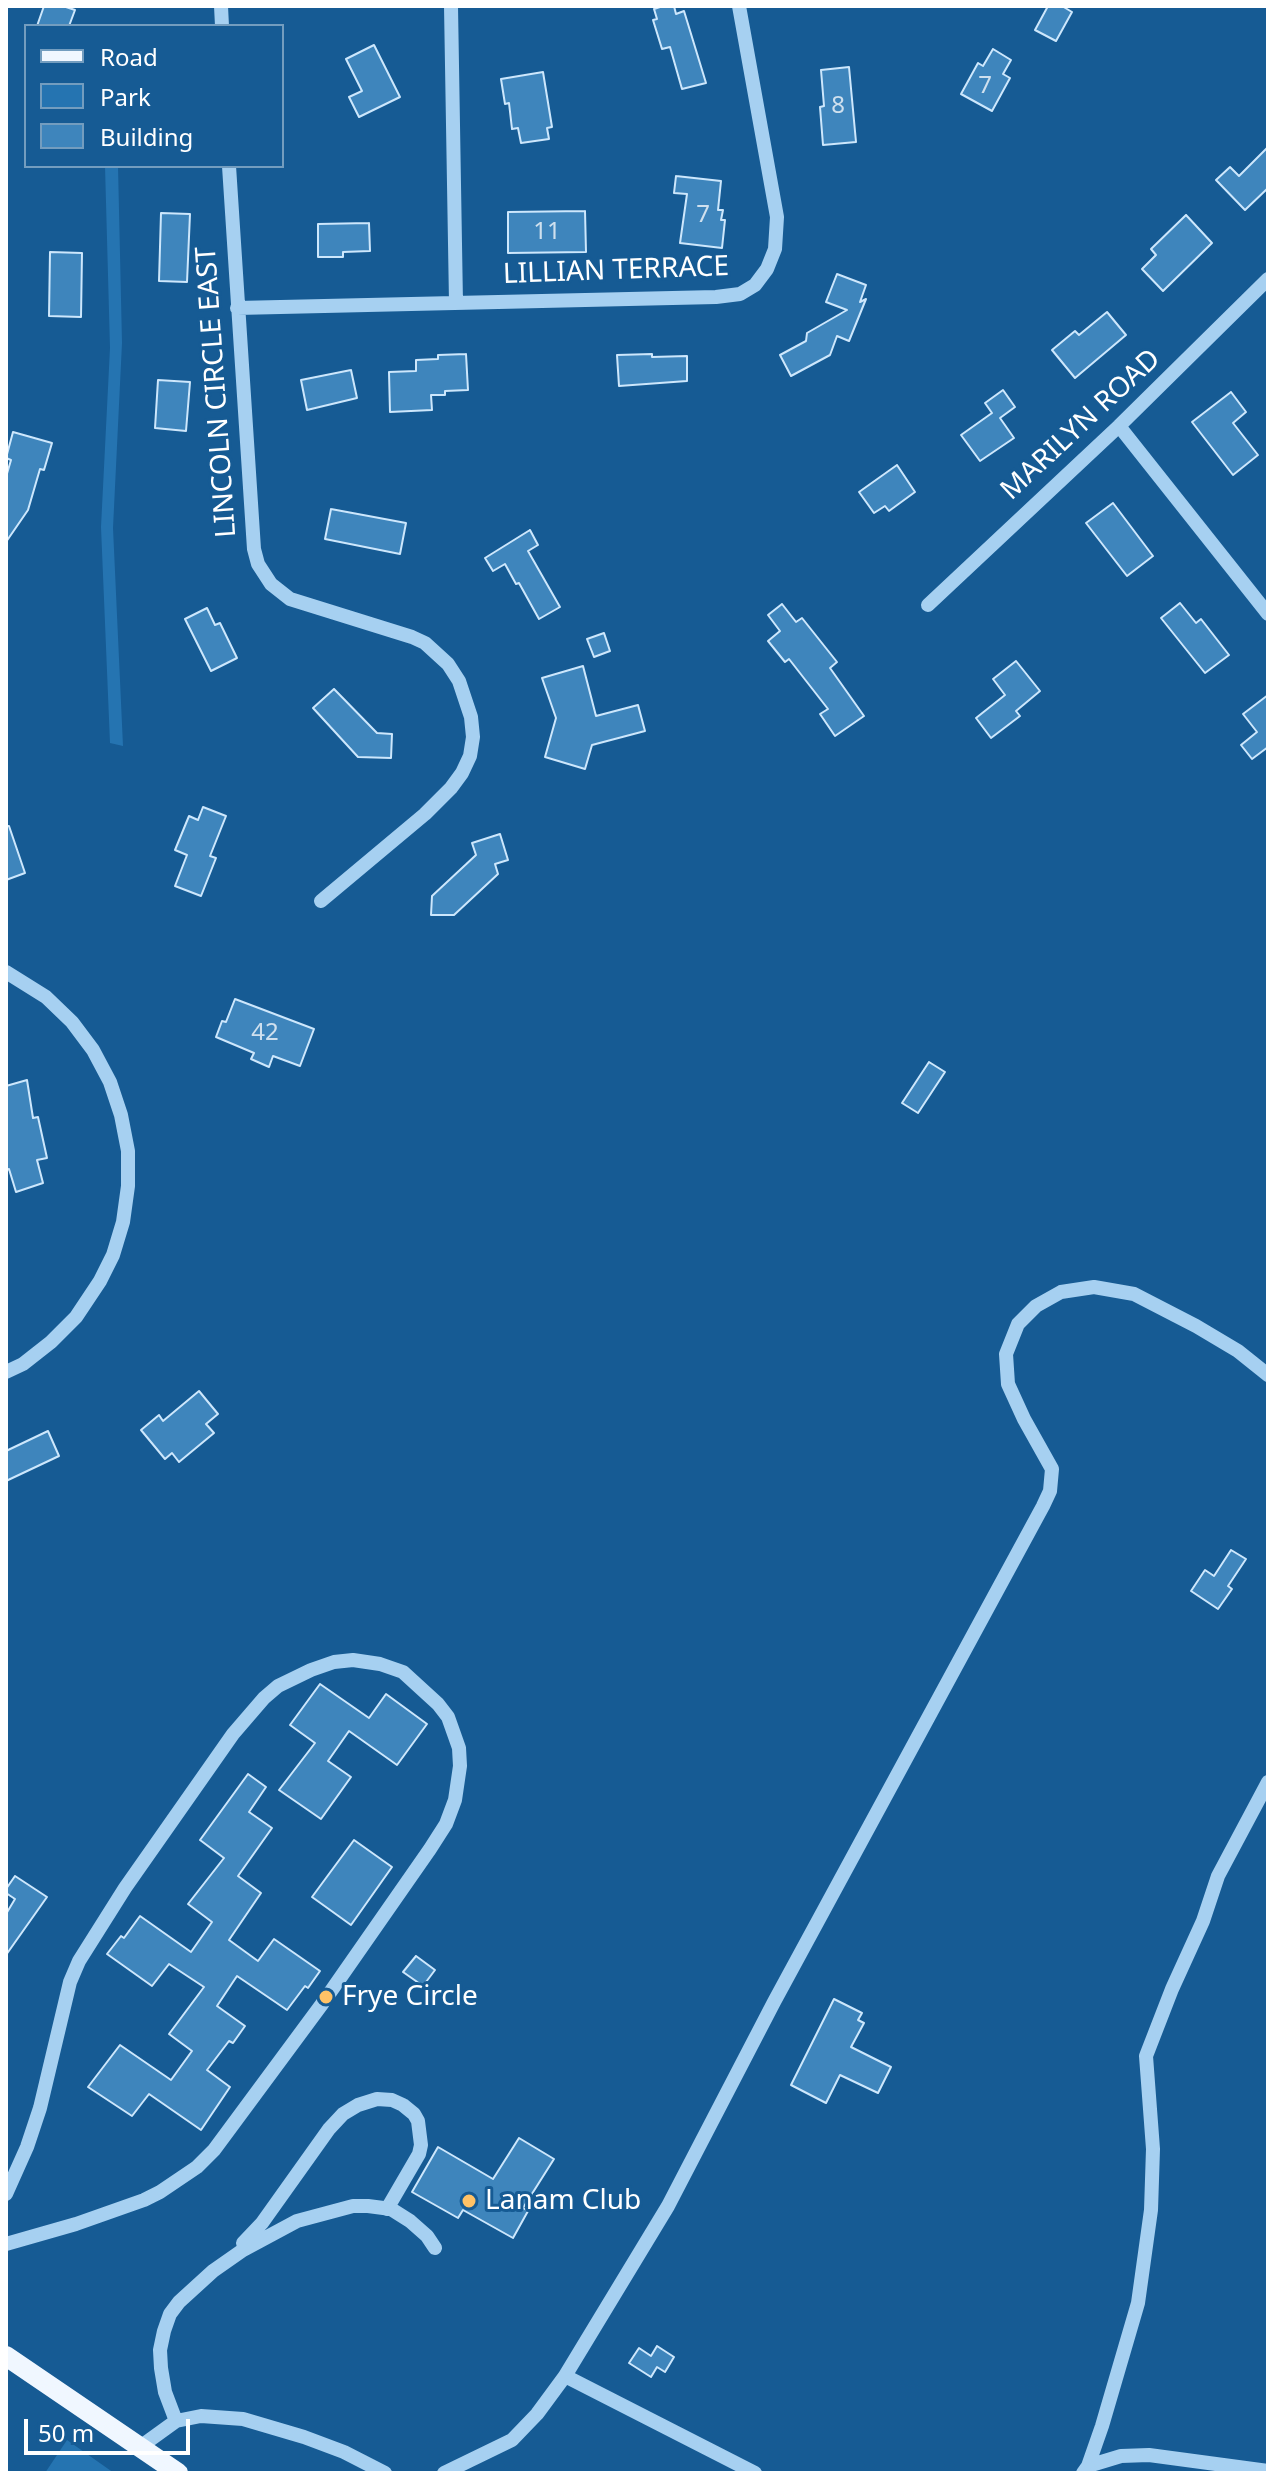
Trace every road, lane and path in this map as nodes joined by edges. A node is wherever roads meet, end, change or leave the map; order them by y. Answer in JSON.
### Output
{"nodes":[{"id":1,"x":451,"y":6,"type":"edge"},
{"id":2,"x":739,"y":6,"type":"edge"},
{"id":3,"x":229,"y":168,"type":"edge"},
{"id":4,"x":1268,"y":279,"type":"edge"},
{"id":5,"x":456,"y":303,"type":"junction"},
{"id":6,"x":237,"y":308,"type":"junction"},
{"id":7,"x":1119,"y":426,"type":"junction"},
{"id":8,"x":928,"y":605,"type":"dead end"},
{"id":9,"x":1268,"y":614,"type":"edge"},
{"id":10,"x":321,"y":901,"type":"dead end"},
{"id":11,"x":6,"y":972,"type":"edge"},
{"id":12,"x":6,"y":1372,"type":"edge"},
{"id":13,"x":1267,"y":1372,"type":"edge"},
{"id":14,"x":1268,"y":1782,"type":"edge"},
{"id":15,"x":6,"y":2194,"type":"edge"},
{"id":16,"x":387,"y":2209,"type":"junction"},
{"id":17,"x":6,"y":2244,"type":"edge"},
{"id":18,"x":435,"y":2248,"type":"dead end"},
{"id":19,"x":229,"y":2259,"type":"junction"},
{"id":20,"x":6,"y":2356,"type":"edge"},
{"id":21,"x":565,"y":2376,"type":"junction"},
{"id":22,"x":176,"y":2421,"type":"junction"},
{"id":23,"x":140,"y":2447,"type":"junction"},
{"id":24,"x":1086,"y":2470,"type":"edge"},
{"id":25,"x":1268,"y":2471,"type":"edge"},
{"id":26,"x":178,"y":2473,"type":"edge"},
{"id":27,"x":385,"y":2473,"type":"edge"},
{"id":28,"x":444,"y":2473,"type":"edge"},
{"id":29,"x":755,"y":2473,"type":"edge"}],
"edges":[{"from":1,"to":5,"type":"street"},
{"from":2,"to":5,"type":"street","name":"LILLIAN TERRACE"},
{"from":3,"to":6,"type":"street","name":"LINCOLN CIRCLE EAST"},
{"from":4,"to":7,"type":"street","name":"MARILYN ROAD"},
{"from":5,"to":6,"type":"street","name":"LILLIAN TERRACE"},
{"from":6,"to":10,"type":"street","name":"LINCOLN CIRCLE EAST"},
{"from":7,"to":8,"type":"street","name":"MARILYN ROAD"},
{"from":7,"to":9,"type":"street"},
{"from":11,"to":12,"type":"street"},
{"from":13,"to":21,"type":"street"},
{"from":14,"to":24,"type":"street"},
{"from":15,"to":17,"type":"street"},
{"from":16,"to":18,"type":"street"},
{"from":16,"to":19,"type":"street"},
{"from":16,"to":19,"type":"street"},
{"from":19,"to":22,"type":"street"},
{"from":20,"to":23,"type":"main road"},
{"from":21,"to":28,"type":"street"},
{"from":21,"to":29,"type":"street"},
{"from":22,"to":23,"type":"street"},
{"from":22,"to":27,"type":"street"},
{"from":23,"to":26,"type":"main road"},
{"from":24,"to":25,"type":"street"}]}
